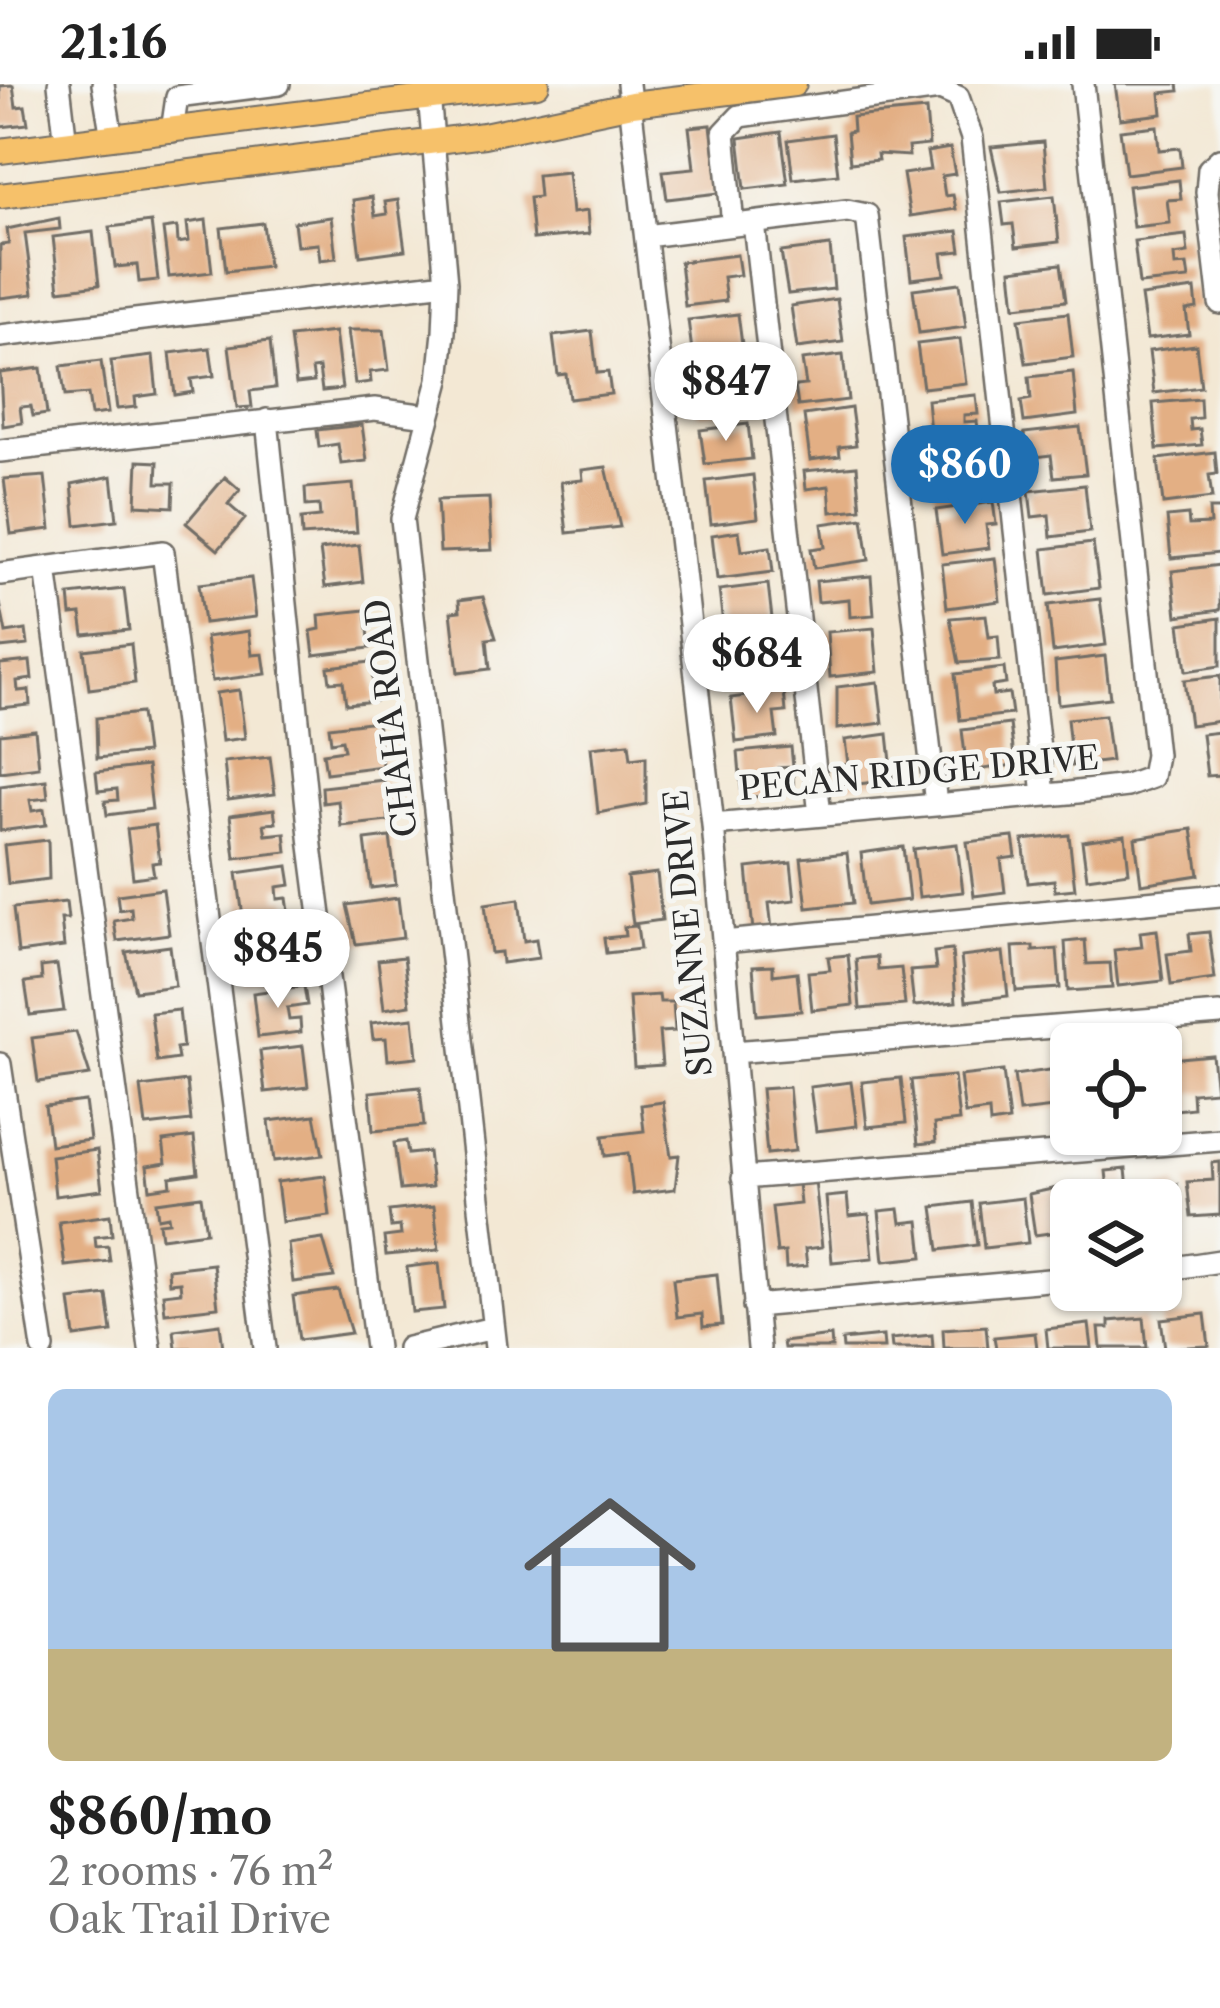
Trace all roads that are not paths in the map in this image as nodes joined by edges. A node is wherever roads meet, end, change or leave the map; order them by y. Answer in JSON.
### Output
{"nodes":[{"id":1,"x":59,"y":84,"type":"edge"},
{"id":2,"x":103,"y":84,"type":"edge"},
{"id":3,"x":279,"y":84,"type":"edge"},
{"id":4,"x":537,"y":84,"type":"edge"},
{"id":5,"x":794,"y":84,"type":"edge"},
{"id":6,"x":1083,"y":84,"type":"edge"},
{"id":7,"x":429,"y":91,"type":"edge"},
{"id":8,"x":630,"y":94,"type":"edge"},
{"id":9,"x":172,"y":130,"type":"junction"},
{"id":10,"x":112,"y":138,"type":"junction"},
{"id":11,"x":434,"y":141,"type":"junction"},
{"id":12,"x":66,"y":144,"type":"junction"},
{"id":13,"x":0,"y":151,"type":"edge"},
{"id":14,"x":1220,"y":159,"type":"edge"},
{"id":15,"x":39,"y":192,"type":"junction"},
{"id":16,"x":0,"y":196,"type":"edge"},
{"id":17,"x":743,"y":224,"type":"junction"},
{"id":18,"x":646,"y":236,"type":"junction"},
{"id":19,"x":446,"y":283,"type":"junction"},
{"id":20,"x":1220,"y":303,"type":"edge"},
{"id":21,"x":0,"y":336,"type":"edge"},
{"id":22,"x":428,"y":416,"type":"junction"},
{"id":23,"x":267,"y":420,"type":"junction"},
{"id":24,"x":0,"y":452,"type":"edge"},
{"id":25,"x":46,"y":568,"type":"junction"},
{"id":26,"x":0,"y":574,"type":"edge"},
{"id":27,"x":1044,"y":795,"type":"junction"},
{"id":28,"x":936,"y":804,"type":"junction"},
{"id":29,"x":820,"y":815,"type":"junction"},
{"id":30,"x":713,"y":825,"type":"junction"},
{"id":31,"x":1220,"y":895,"type":"edge"},
{"id":32,"x":723,"y":942,"type":"junction"},
{"id":33,"x":1220,"y":1015,"type":"edge"},
{"id":34,"x":733,"y":1052,"type":"junction"},
{"id":35,"x":0,"y":1064,"type":"edge"},
{"id":36,"x":1220,"y":1140,"type":"edge"},
{"id":37,"x":743,"y":1178,"type":"junction"},
{"id":38,"x":1220,"y":1261,"type":"edge"},
{"id":39,"x":1182,"y":1267,"type":"edge"},
{"id":40,"x":1050,"y":1280,"type":"edge"},
{"id":41,"x":754,"y":1306,"type":"junction"},
{"id":42,"x":495,"y":1338,"type":"edge"},
{"id":43,"x":43,"y":1348,"type":"edge"},
{"id":44,"x":150,"y":1348,"type":"edge"},
{"id":45,"x":265,"y":1348,"type":"edge"},
{"id":46,"x":376,"y":1348,"type":"edge"},
{"id":47,"x":408,"y":1348,"type":"edge"},
{"id":48,"x":759,"y":1348,"type":"edge"}],
"edges":[{"from":1,"to":12,"type":"street"},
{"from":2,"to":10,"type":"street"},
{"from":3,"to":9,"type":"street"},
{"from":4,"to":7,"type":"main road"},
{"from":5,"to":8,"type":"main road"},
{"from":6,"to":27,"type":"street","name":"PECAN RIDGE DRIVE"},
{"from":7,"to":9,"type":"main road"},
{"from":7,"to":11,"type":"street","name":"CHAHA ROAD"},
{"from":8,"to":11,"type":"main road"},
{"from":8,"to":18,"type":"street","name":"SUZANNE DRIVE"},
{"from":9,"to":10,"type":"main road"},
{"from":9,"to":15,"type":"main road"},
{"from":10,"to":12,"type":"main road"},
{"from":11,"to":15,"type":"main road"},
{"from":11,"to":19,"type":"street","name":"CHAHA ROAD"},
{"from":12,"to":13,"type":"main road"},
{"from":14,"to":20,"type":"street"},
{"from":15,"to":16,"type":"main road"},
{"from":17,"to":18,"type":"street"},
{"from":17,"to":27,"type":"street"},
{"from":17,"to":28,"type":"street"},
{"from":17,"to":29,"type":"street"},
{"from":18,"to":30,"type":"street","name":"SUZANNE DRIVE"},
{"from":19,"to":21,"type":"street"},
{"from":19,"to":22,"type":"street","name":"CHAHA ROAD"},
{"from":22,"to":23,"type":"street"},
{"from":22,"to":42,"type":"street","name":"CHAHA ROAD"},
{"from":23,"to":24,"type":"street"},
{"from":23,"to":46,"type":"street"},
{"from":25,"to":26,"type":"street"},
{"from":25,"to":44,"type":"street"},
{"from":25,"to":45,"type":"street"},
{"from":27,"to":28,"type":"street","name":"PECAN RIDGE DRIVE"},
{"from":28,"to":29,"type":"street","name":"PECAN RIDGE DRIVE"},
{"from":29,"to":30,"type":"street","name":"PECAN RIDGE DRIVE"},
{"from":30,"to":32,"type":"street","name":"SUZANNE DRIVE"},
{"from":31,"to":32,"type":"street"},
{"from":32,"to":34,"type":"street","name":"SUZANNE DRIVE"},
{"from":33,"to":34,"type":"street"},
{"from":34,"to":37,"type":"street","name":"SUZANNE DRIVE"},
{"from":35,"to":43,"type":"street"},
{"from":36,"to":37,"type":"street"},
{"from":37,"to":41,"type":"street","name":"SUZANNE DRIVE"},
{"from":38,"to":39,"type":"street"},
{"from":40,"to":41,"type":"street"},
{"from":41,"to":48,"type":"street","name":"SUZANNE DRIVE"},
{"from":42,"to":47,"type":"street"}]}
